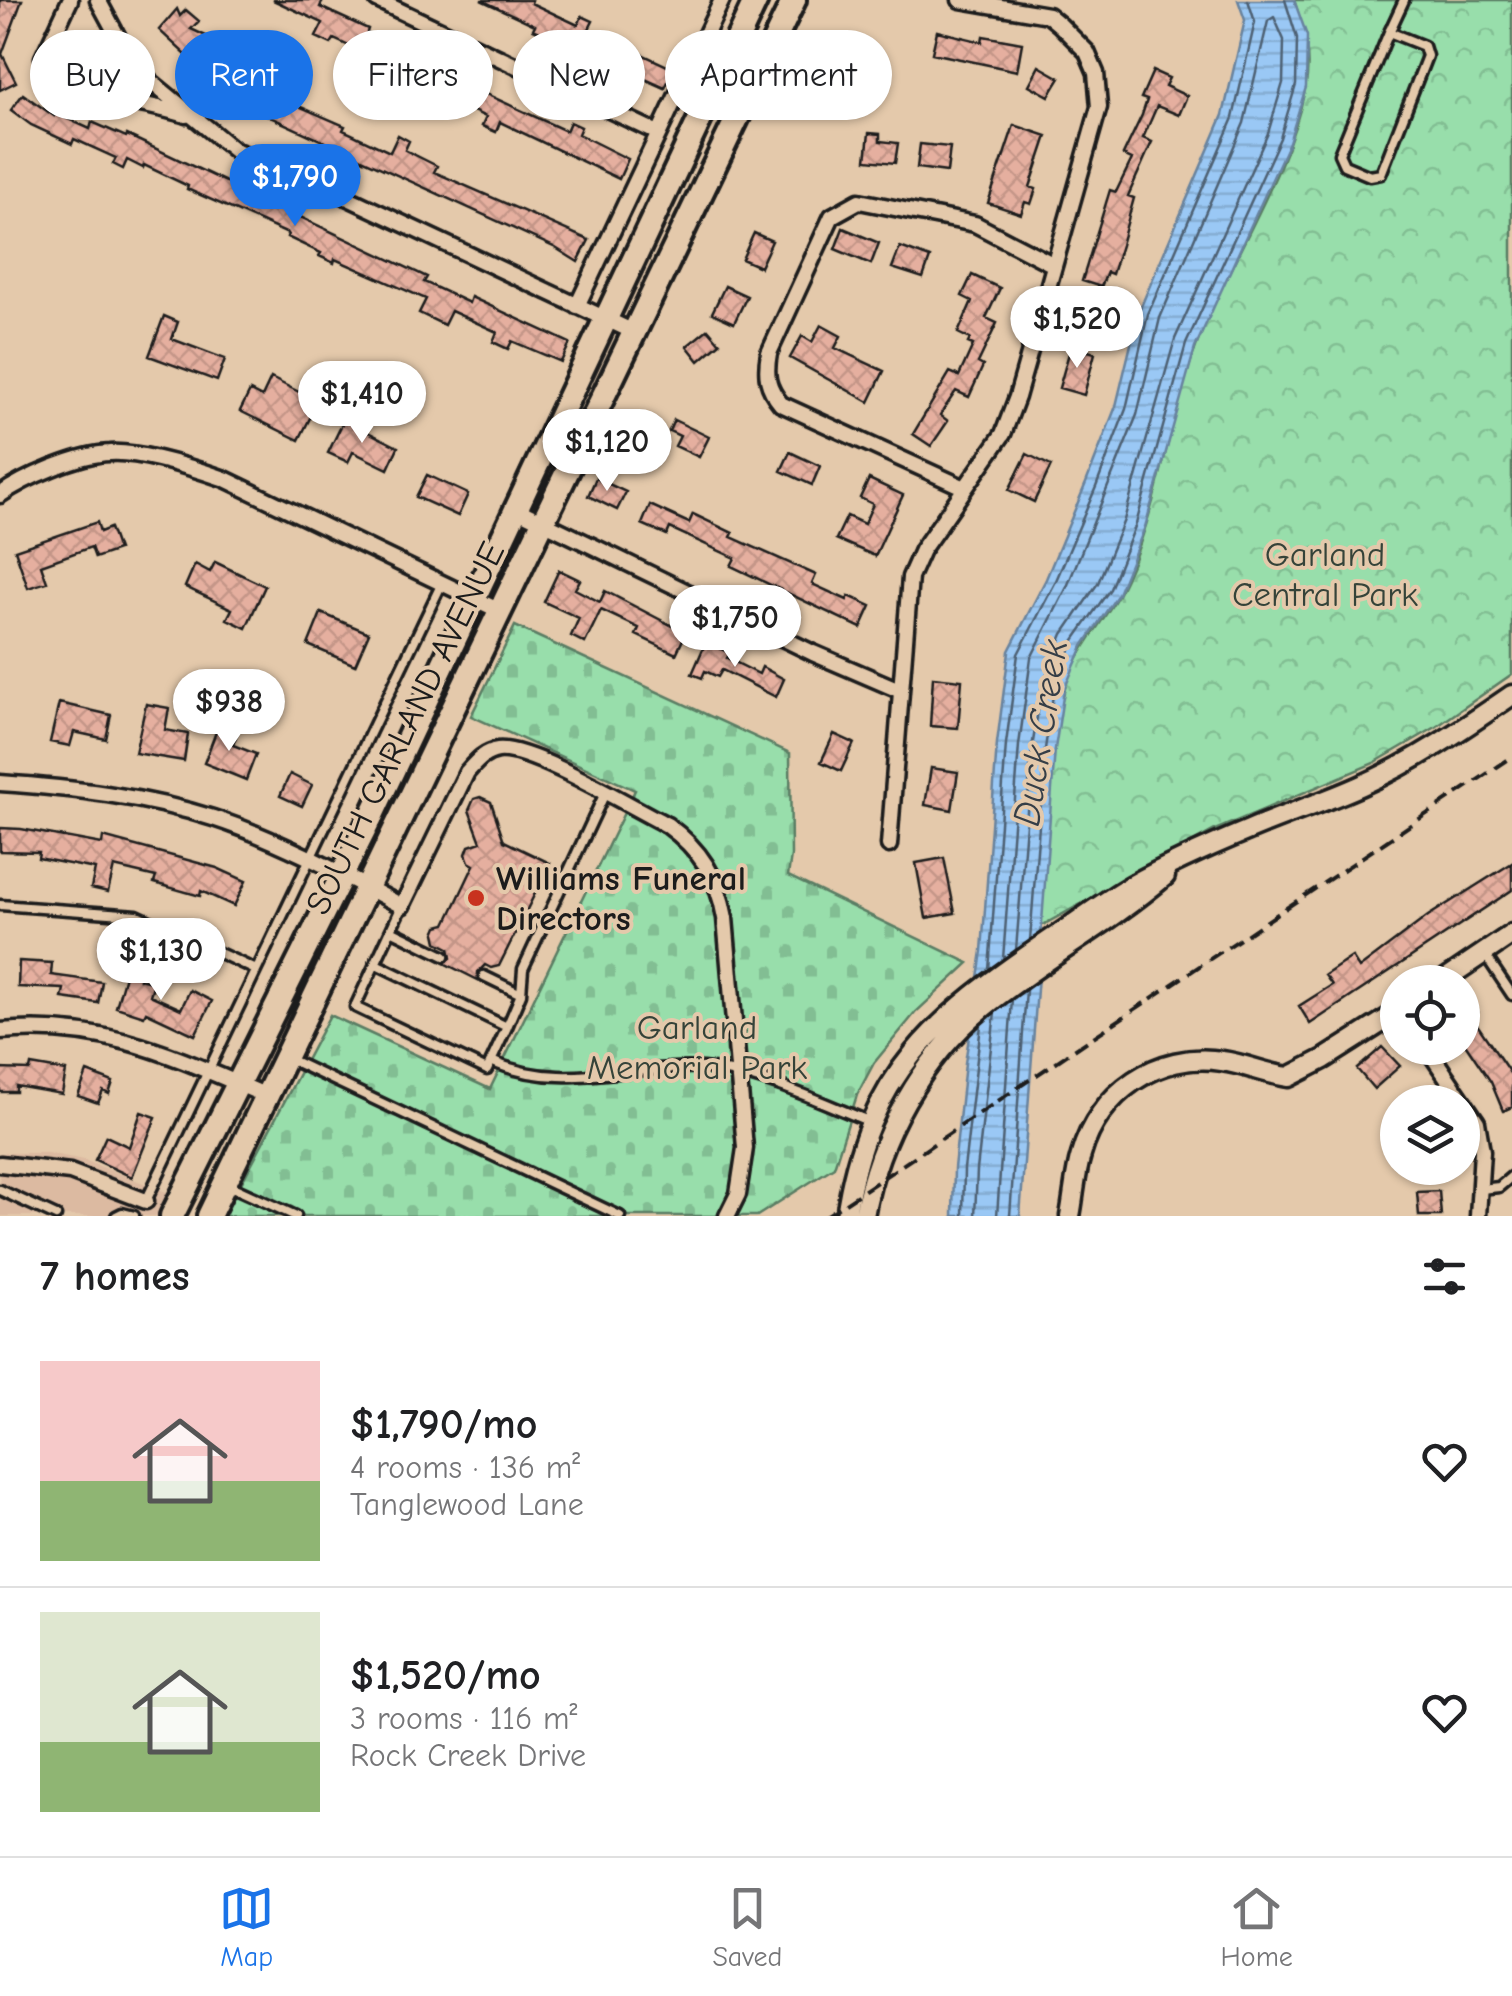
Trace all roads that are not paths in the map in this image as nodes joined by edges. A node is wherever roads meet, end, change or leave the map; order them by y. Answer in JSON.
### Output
{"nodes":[{"id":1,"x":70,"y":0,"type":"edge"},
{"id":2,"x":98,"y":0,"type":"edge"},
{"id":3,"x":377,"y":0,"type":"edge"},
{"id":4,"x":722,"y":0,"type":"edge"},
{"id":5,"x":756,"y":0,"type":"edge"},
{"id":6,"x":794,"y":0,"type":"edge"},
{"id":7,"x":960,"y":0,"type":"edge"},
{"id":8,"x":1404,"y":0,"type":"edge"},
{"id":9,"x":1389,"y":32,"type":"junction"},
{"id":10,"x":175,"y":101,"type":"edge"},
{"id":11,"x":175,"y":112,"type":"edge"},
{"id":12,"x":197,"y":120,"type":"edge"},
{"id":13,"x":658,"y":133,"type":"junction"},
{"id":14,"x":1054,"y":265,"type":"junction"},
{"id":15,"x":576,"y":306,"type":"junction"},
{"id":16,"x":604,"y":319,"type":"junction"},
{"id":17,"x":636,"y":333,"type":"junction"},
{"id":18,"x":965,"y":488,"type":"junction"},
{"id":19,"x":0,"y":495,"type":"edge"},
{"id":20,"x":514,"y":508,"type":"junction"},
{"id":21,"x":543,"y":522,"type":"junction"},
{"id":22,"x":442,"y":582,"type":"junction"},
{"id":23,"x":472,"y":597,"type":"junction"},
{"id":24,"x":500,"y":611,"type":"junction"},
{"id":25,"x":898,"y":690,"type":"junction"},
{"id":26,"x":1512,"y":696,"type":"edge"},
{"id":27,"x":0,"y":783,"type":"edge"},
{"id":28,"x":605,"y":794,"type":"junction"},
{"id":29,"x":889,"y":844,"type":"dead end"},
{"id":30,"x":310,"y":859,"type":"junction"},
{"id":31,"x":342,"y":876,"type":"junction"},
{"id":32,"x":367,"y":888,"type":"junction"},
{"id":33,"x":0,"y":905,"type":"edge"},
{"id":34,"x":402,"y":906,"type":"junction"},
{"id":35,"x":1091,"y":921,"type":"junction"},
{"id":36,"x":391,"y":930,"type":"junction"},
{"id":37,"x":1512,"y":934,"type":"edge"},
{"id":38,"x":1484,"y":953,"type":"junction"},
{"id":39,"x":444,"y":956,"type":"dead end"},
{"id":40,"x":376,"y":964,"type":"junction"},
{"id":41,"x":1466,"y":965,"type":"edge"},
{"id":42,"x":256,"y":970,"type":"junction"},
{"id":43,"x":484,"y":976,"type":"dead end"},
{"id":44,"x":521,"y":994,"type":"junction"},
{"id":45,"x":1512,"y":995,"type":"edge"},
{"id":46,"x":1380,"y":1023,"type":"edge"},
{"id":47,"x":507,"y":1027,"type":"junction"},
{"id":48,"x":0,"y":1031,"type":"edge"},
{"id":49,"x":285,"y":1058,"type":"junction"},
{"id":50,"x":491,"y":1061,"type":"junction"},
{"id":51,"x":1438,"y":1065,"type":"edge"},
{"id":52,"x":208,"y":1070,"type":"junction"},
{"id":53,"x":739,"y":1075,"type":"junction"},
{"id":54,"x":240,"y":1084,"type":"junction"},
{"id":55,"x":267,"y":1096,"type":"junction"},
{"id":56,"x":872,"y":1122,"type":"junction"},
{"id":57,"x":0,"y":1164,"type":"edge"},
{"id":58,"x":1512,"y":1176,"type":"edge"},
{"id":59,"x":224,"y":1184,"type":"junction"},
{"id":60,"x":1482,"y":1189,"type":"junction"},
{"id":61,"x":0,"y":1190,"type":"edge"},
{"id":62,"x":146,"y":1201,"type":"joint"},
{"id":63,"x":56,"y":1216,"type":"edge"},
{"id":64,"x":116,"y":1216,"type":"edge"},
{"id":65,"x":134,"y":1216,"type":"edge"},
{"id":66,"x":172,"y":1216,"type":"edge"},
{"id":67,"x":209,"y":1216,"type":"edge"},
{"id":68,"x":296,"y":1216,"type":"edge"},
{"id":69,"x":620,"y":1216,"type":"edge"},
{"id":70,"x":728,"y":1216,"type":"edge"},
{"id":71,"x":846,"y":1216,"type":"edge"},
{"id":72,"x":864,"y":1216,"type":"edge"},
{"id":73,"x":1070,"y":1216,"type":"edge"},
{"id":74,"x":1478,"y":1216,"type":"edge"}],
"edges":[{"from":1,"to":11,"type":"street"},
{"from":2,"to":10,"type":"street"},
{"from":3,"to":13,"type":"street"},
{"from":4,"to":13,"type":"street"},
{"from":5,"to":16,"type":"main road","name":"SOUTH GARLAND AVENUE"},
{"from":6,"to":17,"type":"main road","name":"SOUTH GARLAND AVENUE"},
{"from":7,"to":14,"type":"street"},
{"from":8,"to":9,"type":"lane"},
{"from":9,"to":9,"type":"lane"},
{"from":12,"to":15,"type":"street"},
{"from":13,"to":15,"type":"street"},
{"from":14,"to":18,"type":"street"},
{"from":14,"to":18,"type":"street"},
{"from":15,"to":16,"type":"street"},
{"from":16,"to":17,"type":"street"},
{"from":16,"to":20,"type":"main road","name":"SOUTH GARLAND AVENUE"},
{"from":17,"to":21,"type":"main road","name":"SOUTH GARLAND AVENUE"},
{"from":18,"to":25,"type":"street"},
{"from":19,"to":22,"type":"street"},
{"from":20,"to":21,"type":"street"},
{"from":20,"to":23,"type":"main road","name":"SOUTH GARLAND AVENUE"},
{"from":21,"to":24,"type":"main road","name":"SOUTH GARLAND AVENUE"},
{"from":21,"to":25,"type":"street"},
{"from":22,"to":23,"type":"street"},
{"from":22,"to":30,"type":"lane"},
{"from":23,"to":24,"type":"street"},
{"from":23,"to":31,"type":"main road","name":"SOUTH GARLAND AVENUE"},
{"from":24,"to":32,"type":"main road","name":"SOUTH GARLAND AVENUE"},
{"from":25,"to":29,"type":"street"},
{"from":26,"to":35,"type":"street"},
{"from":27,"to":30,"type":"street"},
{"from":28,"to":34,"type":"street"},
{"from":28,"to":44,"type":"lane"},
{"from":28,"to":53,"type":"street"},
{"from":30,"to":31,"type":"street"},
{"from":30,"to":42,"type":"lane"},
{"from":31,"to":32,"type":"street"},
{"from":31,"to":54,"type":"main road","name":"SOUTH GARLAND AVENUE"},
{"from":32,"to":34,"type":"street"},
{"from":32,"to":49,"type":"main road","name":"SOUTH GARLAND AVENUE"},
{"from":33,"to":42,"type":"lane"},
{"from":34,"to":36,"type":"lane"},
{"from":35,"to":56,"type":"street"},
{"from":35,"to":72,"type":"street"},
{"from":36,"to":39,"type":"lane"},
{"from":36,"to":40,"type":"lane"},
{"from":37,"to":38,"type":"street"},
{"from":38,"to":41,"type":"street"},
{"from":38,"to":45,"type":"lane"},
{"from":40,"to":47,"type":"lane"},
{"from":40,"to":50,"type":"lane"},
{"from":42,"to":52,"type":"lane"},
{"from":43,"to":44,"type":"lane"},
{"from":44,"to":47,"type":"lane"},
{"from":46,"to":73,"type":"street"},
{"from":47,"to":50,"type":"lane"},
{"from":48,"to":52,"type":"street"},
{"from":49,"to":55,"type":"main road","name":"SOUTH GARLAND AVENUE"},
{"from":49,"to":69,"type":"lane"},
{"from":50,"to":53,"type":"lane"},
{"from":51,"to":60,"type":"street"},
{"from":52,"to":54,"type":"street"},
{"from":52,"to":62,"type":"lane"},
{"from":53,"to":56,"type":"lane"},
{"from":53,"to":70,"type":"street"},
{"from":54,"to":55,"type":"street"},
{"from":54,"to":66,"type":"main road","name":"SOUTH GARLAND AVENUE"},
{"from":55,"to":59,"type":"main road","name":"SOUTH GARLAND AVENUE"},
{"from":56,"to":71,"type":"street"},
{"from":57,"to":62,"type":"street"},
{"from":58,"to":60,"type":"lane"},
{"from":59,"to":67,"type":"main road","name":"SOUTH GARLAND AVENUE"},
{"from":59,"to":68,"type":"lane"},
{"from":60,"to":74,"type":"street"},
{"from":61,"to":63,"type":"lane"},
{"from":64,"to":65,"type":"lane"}]}
